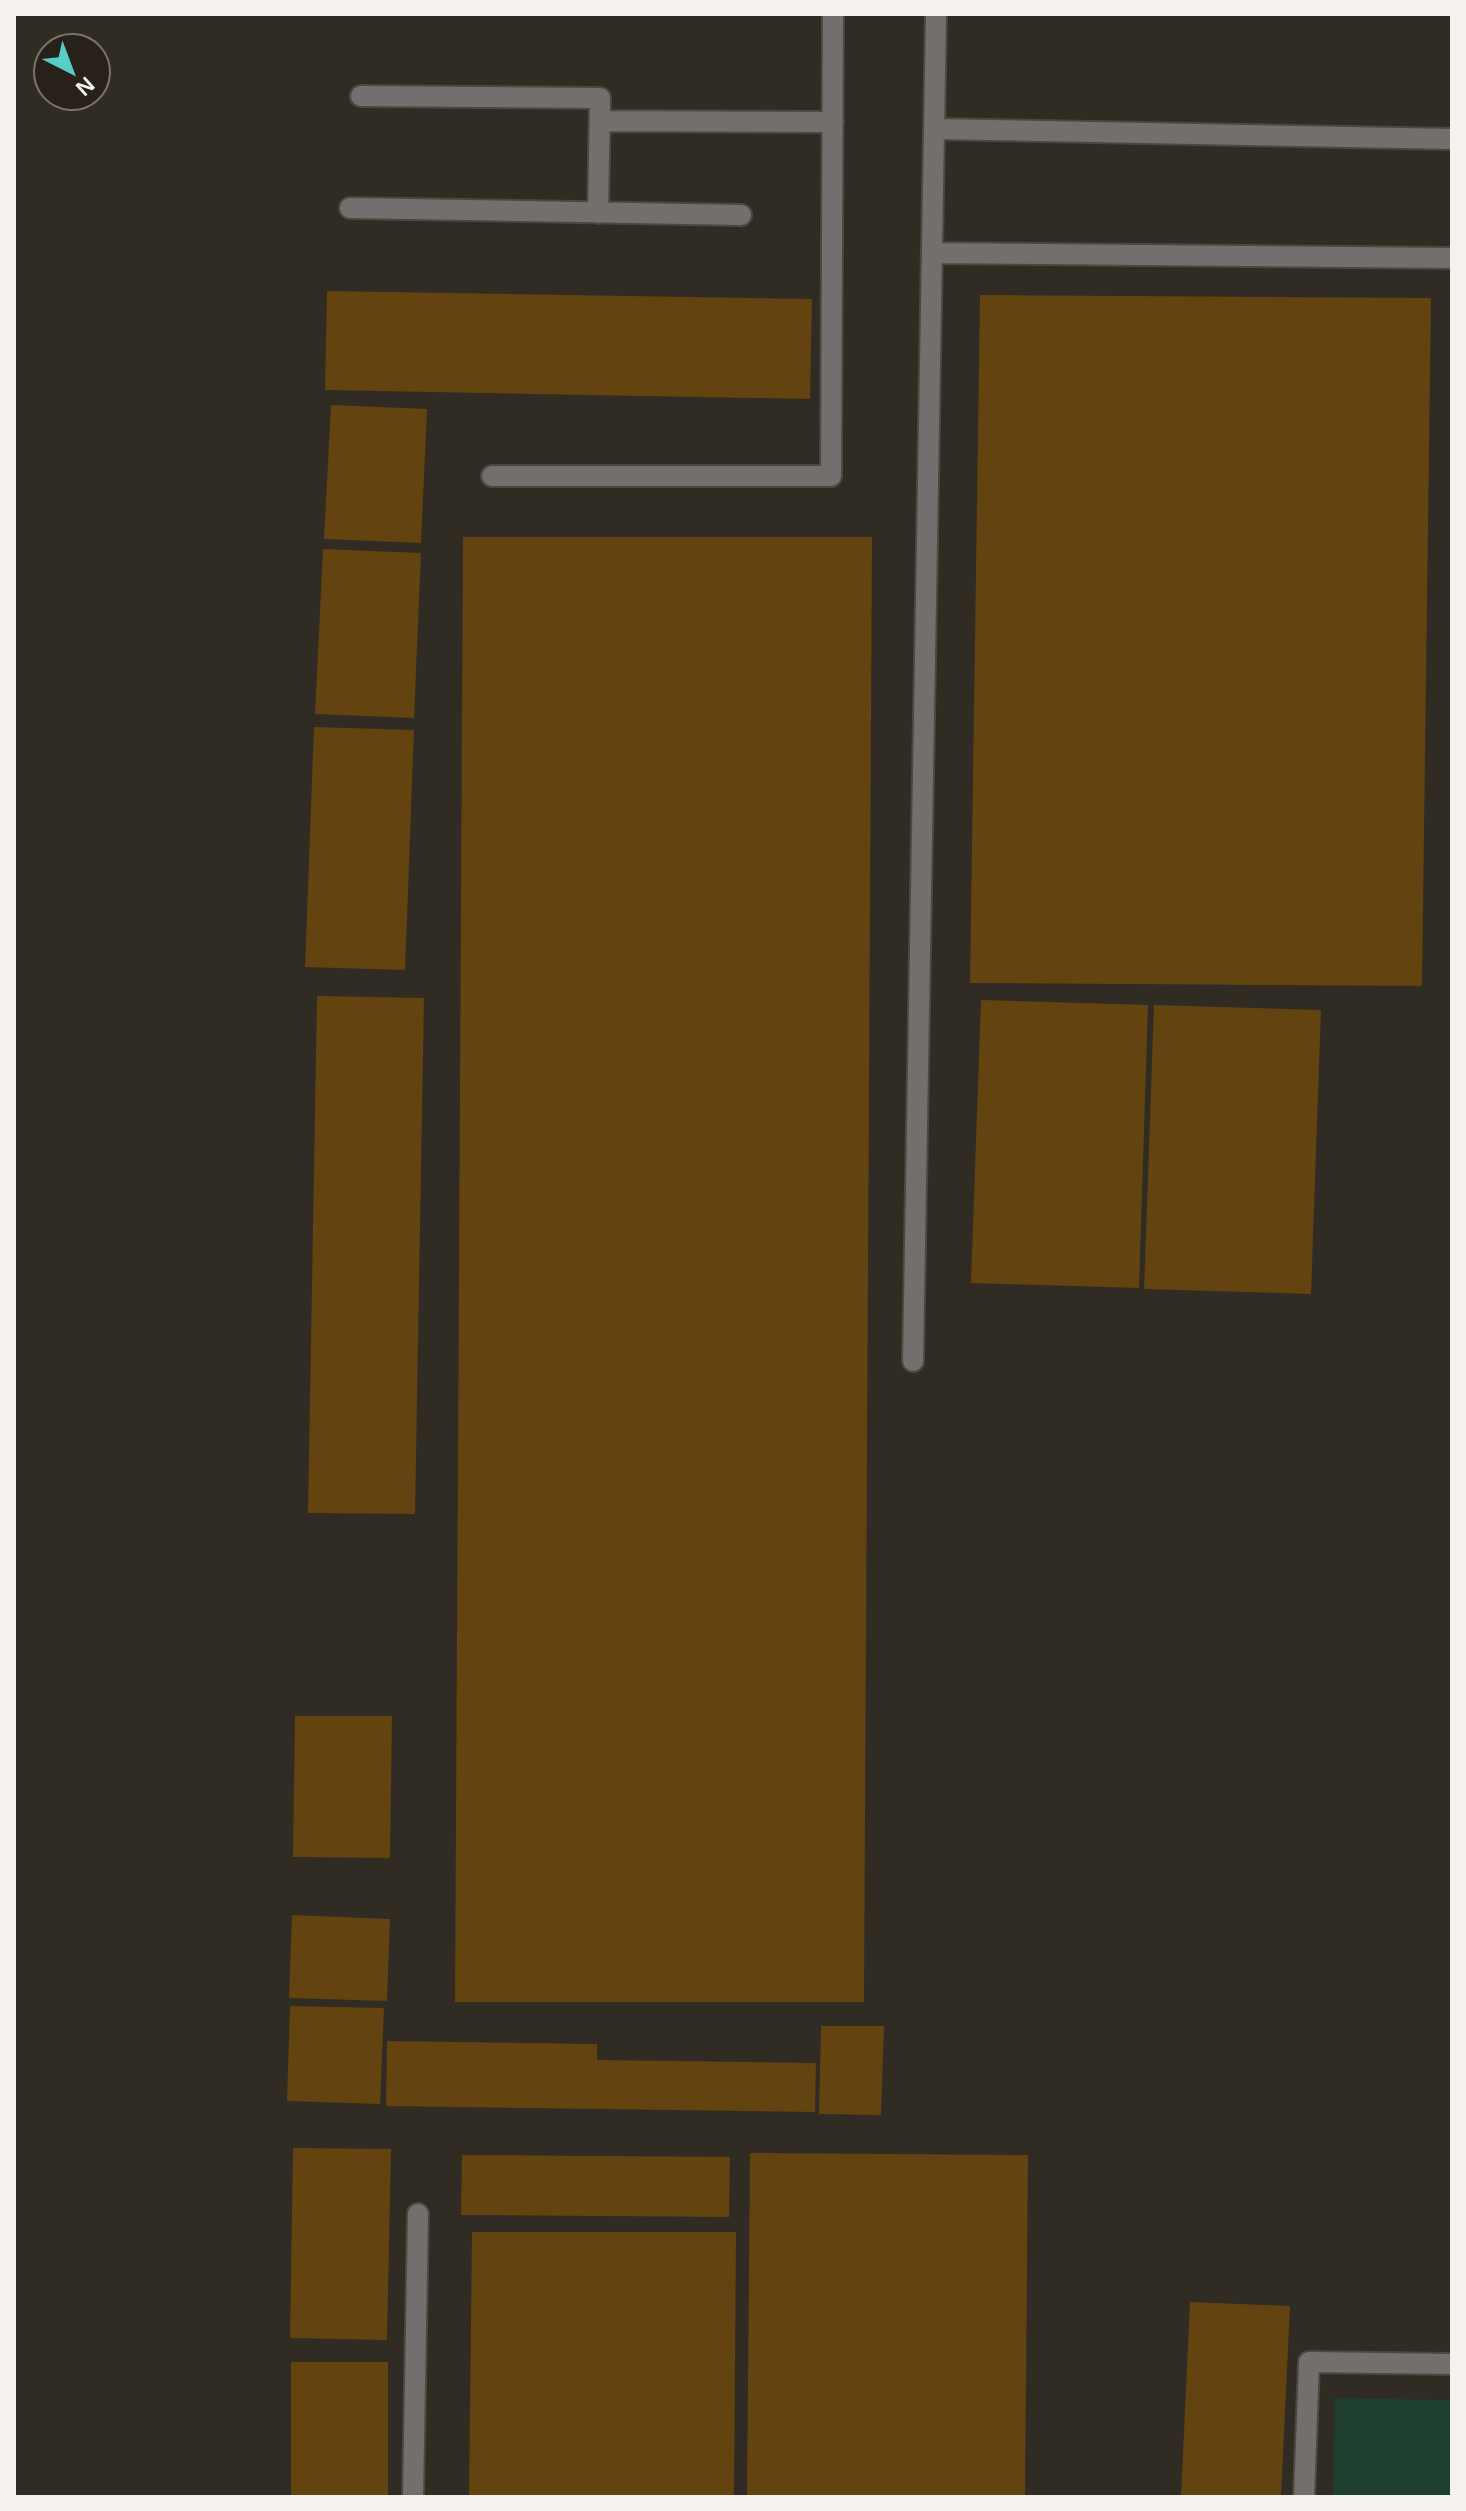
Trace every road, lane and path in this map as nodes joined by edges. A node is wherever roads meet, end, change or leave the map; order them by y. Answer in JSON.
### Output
{"nodes":[{"id":1,"x":833,"y":14,"type":"edge"},
{"id":2,"x":936,"y":14,"type":"edge"},
{"id":3,"x":361,"y":96,"type":"dead end"},
{"id":4,"x":600,"y":121,"type":"junction"},
{"id":5,"x":833,"y":122,"type":"junction"},
{"id":6,"x":935,"y":129,"type":"junction"},
{"id":7,"x":1452,"y":139,"type":"edge"},
{"id":8,"x":350,"y":208,"type":"dead end"},
{"id":9,"x":598,"y":213,"type":"junction"},
{"id":10,"x":741,"y":215,"type":"dead end"},
{"id":11,"x":932,"y":253,"type":"junction"},
{"id":12,"x":1452,"y":258,"type":"edge"},
{"id":13,"x":492,"y":476,"type":"dead end"},
{"id":14,"x":913,"y":1361,"type":"dead end"},
{"id":15,"x":418,"y":2214,"type":"dead end"},
{"id":16,"x":1452,"y":2364,"type":"edge"},
{"id":17,"x":413,"y":2497,"type":"edge"},
{"id":18,"x":1304,"y":2497,"type":"edge"}],
"edges":[{"from":1,"to":5,"type":"lane"},
{"from":2,"to":6,"type":"lane"},
{"from":3,"to":4,"type":"lane"},
{"from":4,"to":5,"type":"lane"},
{"from":4,"to":9,"type":"lane"},
{"from":5,"to":13,"type":"lane"},
{"from":6,"to":7,"type":"lane"},
{"from":6,"to":11,"type":"lane"},
{"from":8,"to":9,"type":"lane"},
{"from":9,"to":10,"type":"lane"},
{"from":11,"to":12,"type":"lane"},
{"from":11,"to":14,"type":"lane"},
{"from":15,"to":17,"type":"lane"},
{"from":16,"to":18,"type":"lane"}]}
